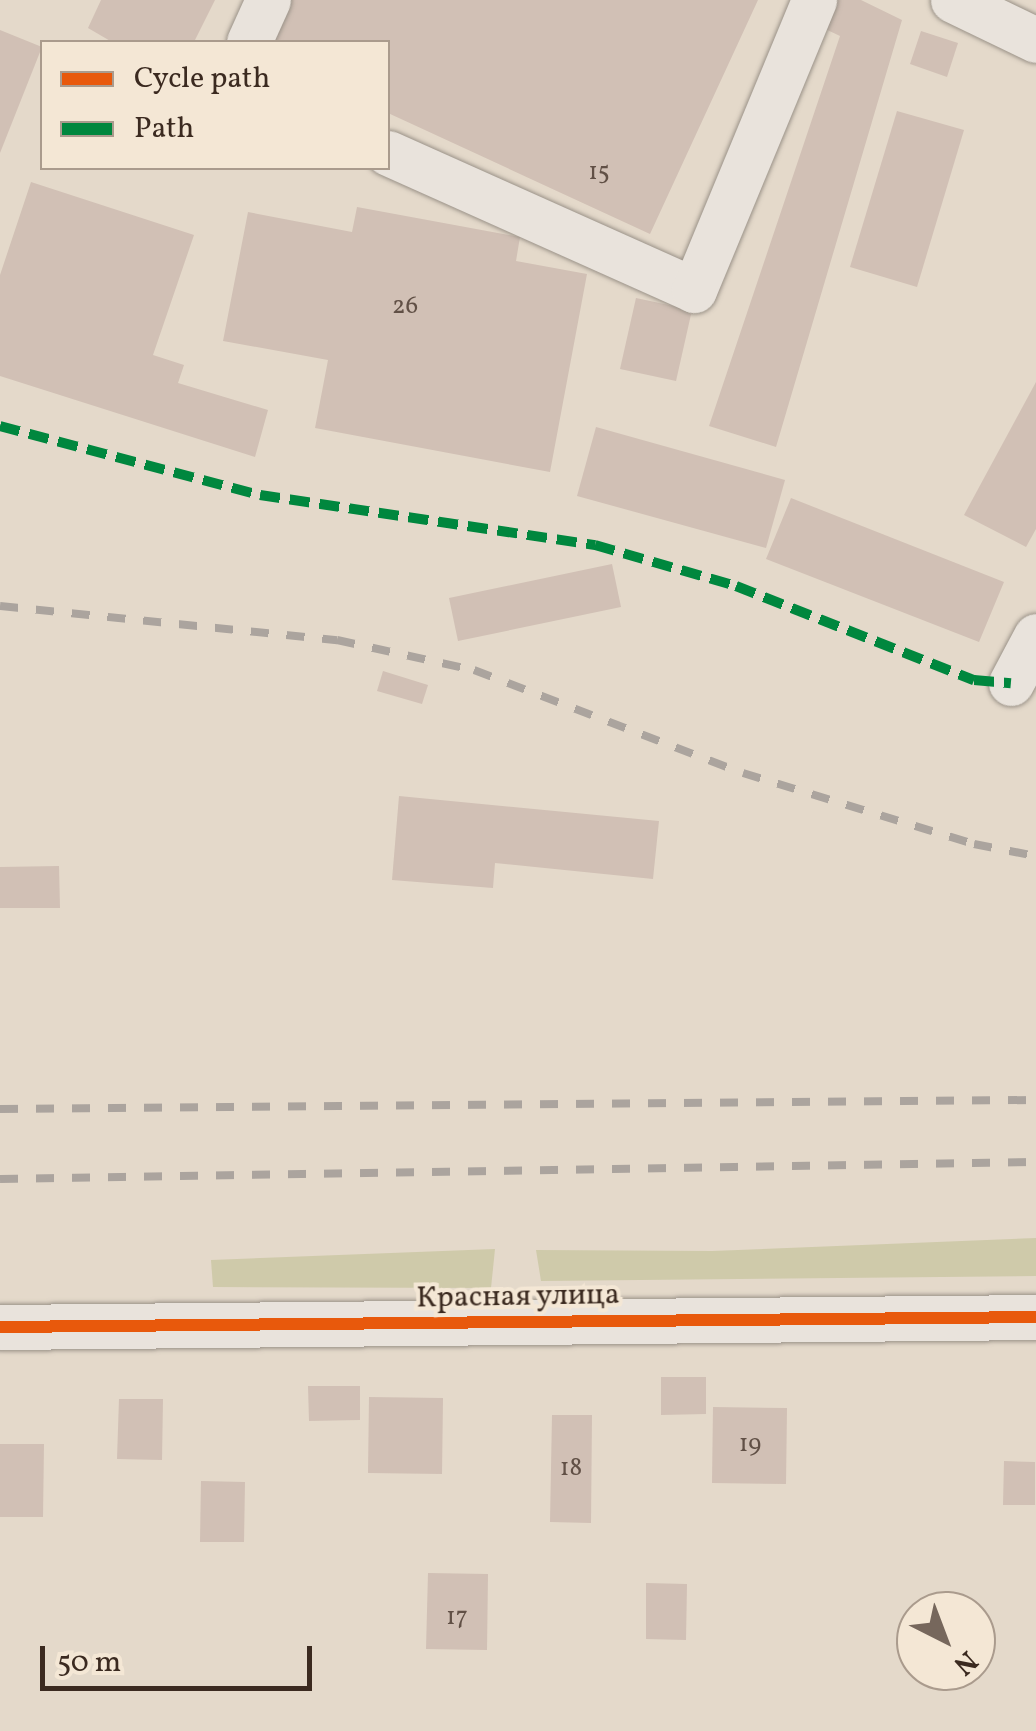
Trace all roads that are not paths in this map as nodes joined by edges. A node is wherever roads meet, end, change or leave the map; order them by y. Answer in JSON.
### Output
{"nodes":[{"id":1,"x":268,"y":0,"type":"edge"},
{"id":2,"x":814,"y":0,"type":"edge"},
{"id":3,"x":952,"y":0,"type":"edge"},
{"id":4,"x":250,"y":40,"type":"edge"},
{"id":5,"x":1036,"y":40,"type":"edge"},
{"id":6,"x":390,"y":153,"type":"edge"},
{"id":7,"x":1036,"y":636,"type":"edge"},
{"id":8,"x":1011,"y":683,"type":"dead end"},
{"id":9,"x":1036,"y":1317,"type":"edge"},
{"id":10,"x":0,"y":1326,"type":"edge"}],
"edges":[{"from":1,"to":4,"type":"street"},
{"from":2,"to":6,"type":"street"},
{"from":3,"to":5,"type":"street"},
{"from":7,"to":8,"type":"street"},
{"from":9,"to":10,"type":"street","name":"Красная улица"}]}
